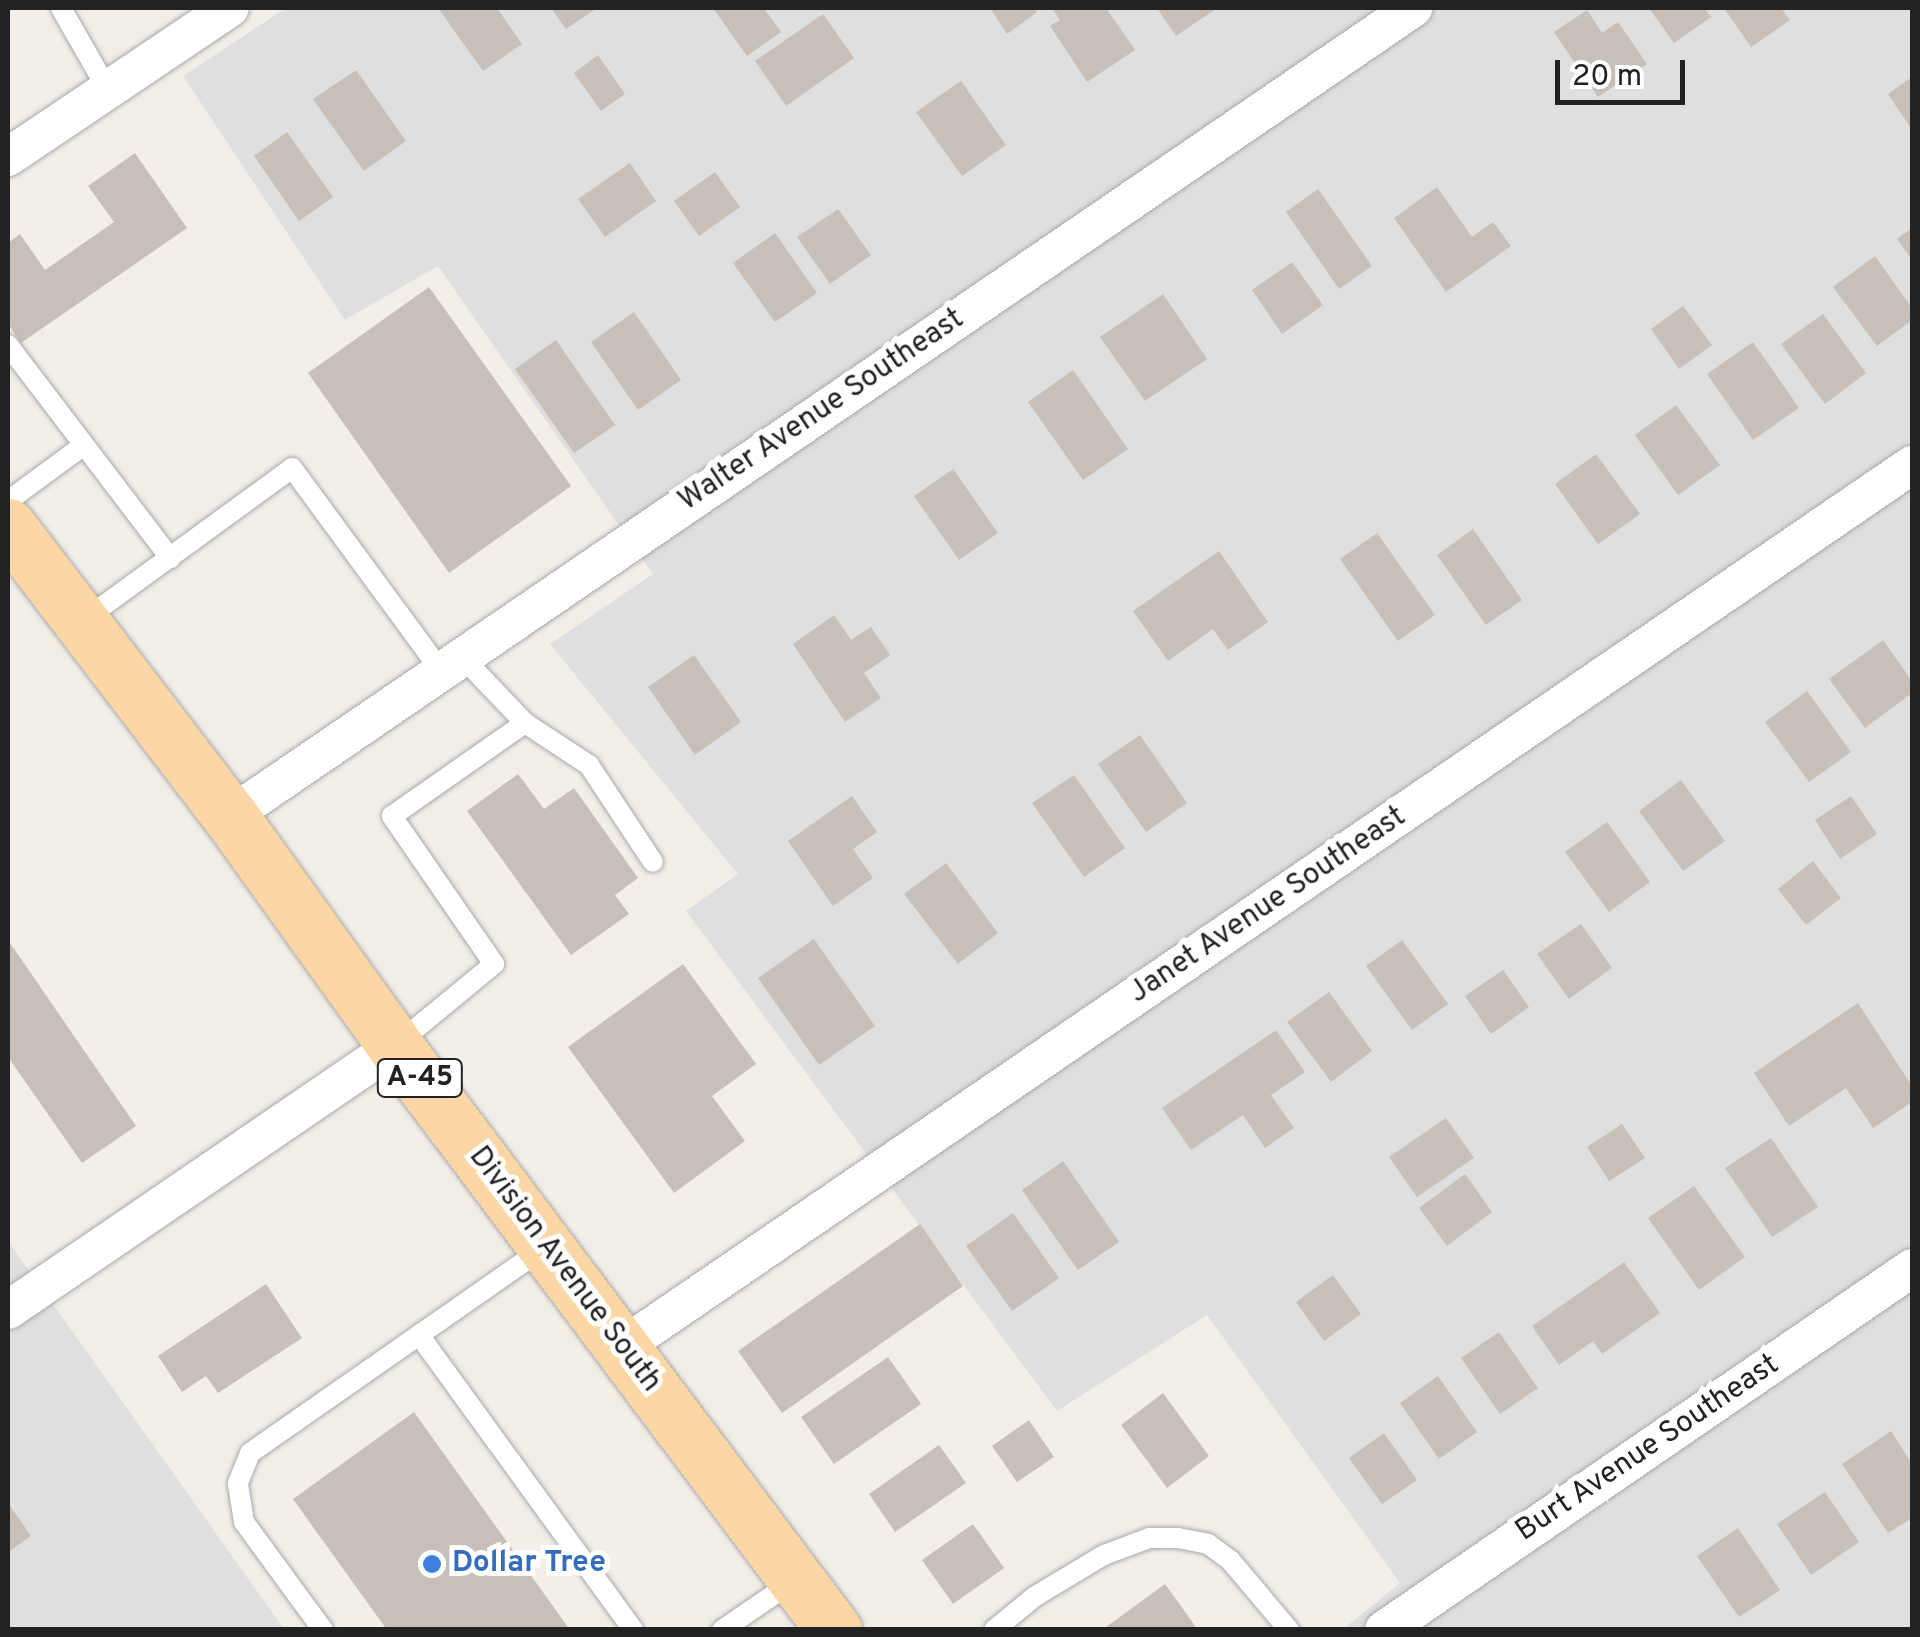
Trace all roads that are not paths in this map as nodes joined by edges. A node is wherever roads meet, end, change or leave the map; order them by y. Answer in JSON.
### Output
{"nodes":[{"id":1,"x":61,"y":8,"type":"edge"},
{"id":2,"x":230,"y":8,"type":"edge"},
{"id":3,"x":1413,"y":8,"type":"edge"},
{"id":4,"x":108,"y":90,"type":"junction"},
{"id":5,"x":8,"y":157,"type":"edge"},
{"id":6,"x":8,"y":345,"type":"edge"},
{"id":7,"x":84,"y":445,"type":"junction"},
{"id":8,"x":1912,"y":465,"type":"edge"},
{"id":9,"x":8,"y":521,"type":"edge"},
{"id":10,"x":170,"y":558,"type":"junction"},
{"id":11,"x":81,"y":622,"type":"junction"},
{"id":12,"x":452,"y":664,"type":"junction"},
{"id":13,"x":525,"y":723,"type":"junction"},
{"id":14,"x":230,"y":816,"type":"junction"},
{"id":15,"x":653,"y":862,"type":"dead end"},
{"id":16,"x":395,"y":1046,"type":"junction"},
{"id":17,"x":546,"y":1246,"type":"junction"},
{"id":18,"x":1912,"y":1268,"type":"edge"},
{"id":19,"x":8,"y":1310,"type":"edge"},
{"id":20,"x":419,"y":1335,"type":"junction"},
{"id":21,"x":622,"y":1347,"type":"junction"},
{"id":22,"x":796,"y":1579,"type":"junction"},
{"id":23,"x":323,"y":1630,"type":"edge"},
{"id":24,"x":633,"y":1630,"type":"edge"},
{"id":25,"x":722,"y":1630,"type":"edge"},
{"id":26,"x":834,"y":1630,"type":"edge"},
{"id":27,"x":994,"y":1630,"type":"edge"},
{"id":28,"x":1289,"y":1630,"type":"edge"},
{"id":29,"x":1384,"y":1630,"type":"edge"}],
"edges":[{"from":1,"to":4,"type":"lane"},
{"from":2,"to":4,"type":"street"},
{"from":3,"to":12,"type":"street","name":"Walter Avenue Southeast"},
{"from":4,"to":5,"type":"street"},
{"from":6,"to":7,"type":"lane"},
{"from":7,"to":9,"type":"lane"},
{"from":7,"to":10,"type":"lane"},
{"from":8,"to":21,"type":"street","name":"Janet Avenue Southeast"},
{"from":9,"to":11,"type":"main road","name":"Division Avenue South","number":"A-45"},
{"from":10,"to":11,"type":"lane"},
{"from":10,"to":12,"type":"lane"},
{"from":11,"to":14,"type":"main road","name":"Division Avenue South","number":"A-45"},
{"from":12,"to":13,"type":"lane"},
{"from":12,"to":14,"type":"street","name":"Walter Avenue Southeast"},
{"from":13,"to":15,"type":"lane"},
{"from":13,"to":16,"type":"lane"},
{"from":14,"to":16,"type":"main road","name":"Division Avenue South","number":"A-45"},
{"from":16,"to":17,"type":"main road","name":"Division Avenue South","number":"A-45"},
{"from":16,"to":19,"type":"street"},
{"from":17,"to":20,"type":"lane"},
{"from":17,"to":21,"type":"main road","name":"Division Avenue South","number":"A-45"},
{"from":18,"to":29,"type":"street","name":"Burt Avenue Southeast"},
{"from":20,"to":23,"type":"lane"},
{"from":20,"to":24,"type":"lane"},
{"from":21,"to":22,"type":"main road","name":"Division Avenue South","number":"A-45"},
{"from":22,"to":25,"type":"lane"},
{"from":22,"to":26,"type":"main road","name":"Division Avenue South","number":"A-45"},
{"from":27,"to":28,"type":"lane"}]}
